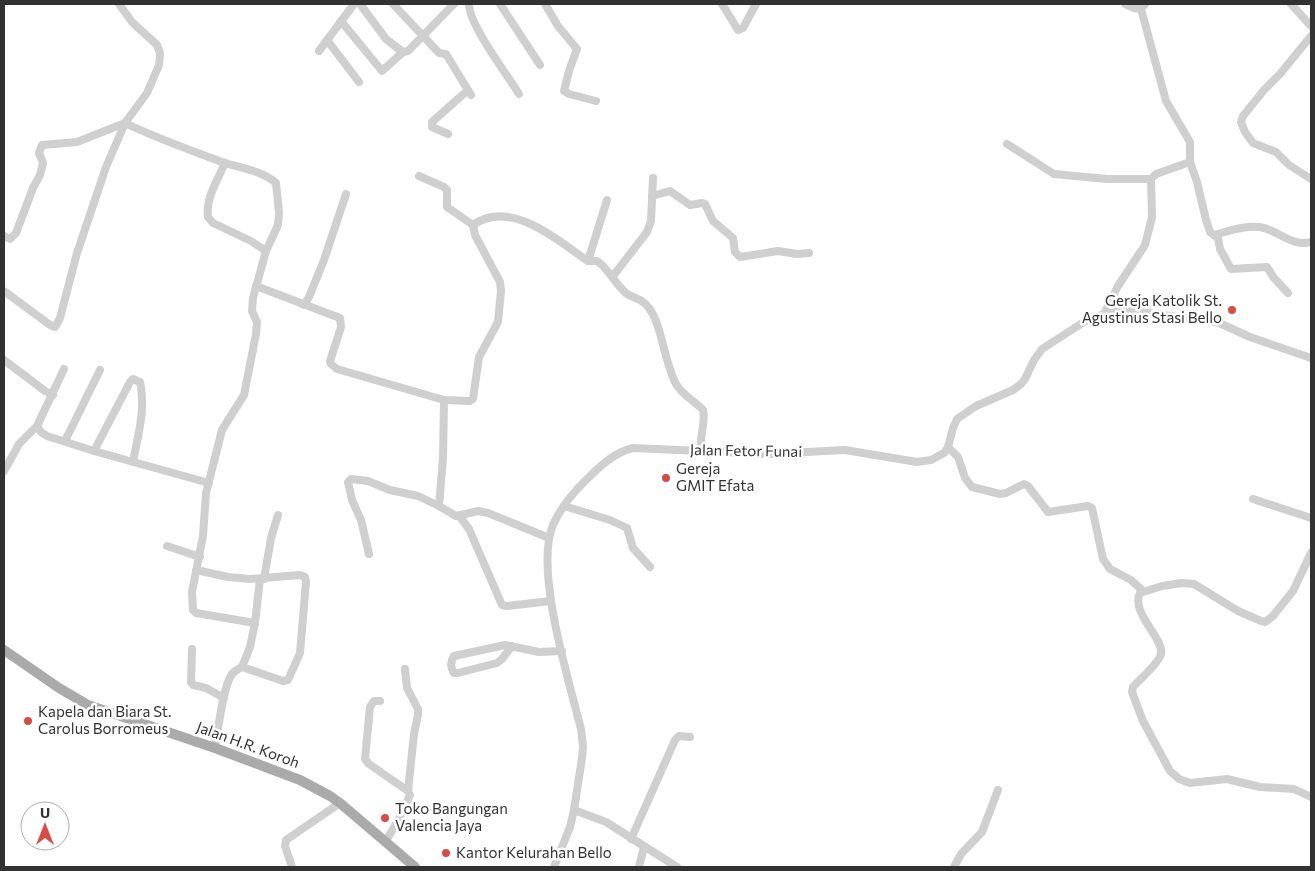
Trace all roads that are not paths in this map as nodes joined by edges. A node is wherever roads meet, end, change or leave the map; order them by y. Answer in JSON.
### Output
{"nodes":[{"id":1,"x":119,"y":4,"type":"edge"},
{"id":2,"x":354,"y":4,"type":"edge"},
{"id":3,"x":360,"y":4,"type":"edge"},
{"id":4,"x":393,"y":4,"type":"edge"},
{"id":5,"x":442,"y":4,"type":"edge"},
{"id":6,"x":469,"y":4,"type":"edge"},
{"id":7,"x":500,"y":4,"type":"edge"},
{"id":8,"x":545,"y":4,"type":"edge"},
{"id":9,"x":722,"y":4,"type":"edge"},
{"id":10,"x":756,"y":4,"type":"edge"},
{"id":11,"x":1125,"y":4,"type":"edge"},
{"id":12,"x":1291,"y":4,"type":"edge"},
{"id":13,"x":1143,"y":6,"type":"edge"},
{"id":14,"x":451,"y":7,"type":"edge"},
{"id":15,"x":341,"y":21,"type":"junction"},
{"id":16,"x":1311,"y":26,"type":"edge"},
{"id":17,"x":423,"y":34,"type":"junction"},
{"id":18,"x":1311,"y":36,"type":"edge"},
{"id":19,"x":327,"y":40,"type":"junction"},
{"id":20,"x":319,"y":51,"type":"dead end"},
{"id":21,"x":403,"y":52,"type":"junction"},
{"id":22,"x":540,"y":65,"type":"dead end"},
{"id":23,"x":359,"y":82,"type":"dead end"},
{"id":24,"x":519,"y":94,"type":"dead end"},
{"id":25,"x":596,"y":100,"type":"dead end"},
{"id":26,"x":125,"y":123,"type":"junction"},
{"id":27,"x":448,"y":134,"type":"dead end"},
{"id":28,"x":1007,"y":144,"type":"dead end"},
{"id":29,"x":1190,"y":162,"type":"junction"},
{"id":30,"x":225,"y":163,"type":"junction"},
{"id":31,"x":419,"y":176,"type":"dead end"},
{"id":32,"x":654,"y":178,"type":"dead end"},
{"id":33,"x":1151,"y":179,"type":"junction"},
{"id":34,"x":1311,"y":179,"type":"edge"},
{"id":35,"x":346,"y":194,"type":"dead end"},
{"id":36,"x":652,"y":196,"type":"junction"},
{"id":37,"x":607,"y":200,"type":"dead end"},
{"id":38,"x":473,"y":224,"type":"junction"},
{"id":39,"x":1214,"y":235,"type":"junction"},
{"id":40,"x":4,"y":236,"type":"edge"},
{"id":41,"x":1311,"y":242,"type":"edge"},
{"id":42,"x":266,"y":251,"type":"junction"},
{"id":43,"x":809,"y":254,"type":"dead end"},
{"id":44,"x":588,"y":261,"type":"junction"},
{"id":45,"x":613,"y":276,"type":"junction"},
{"id":46,"x":256,"y":286,"type":"junction"},
{"id":47,"x":4,"y":291,"type":"edge"},
{"id":48,"x":1288,"y":292,"type":"dead end"},
{"id":49,"x":304,"y":306,"type":"junction"},
{"id":50,"x":1104,"y":314,"type":"junction"},
{"id":51,"x":1311,"y":358,"type":"edge"},
{"id":52,"x":4,"y":360,"type":"edge"},
{"id":53,"x":64,"y":369,"type":"dead end"},
{"id":54,"x":100,"y":370,"type":"dead end"},
{"id":55,"x":53,"y":395,"type":"junction"},
{"id":56,"x":444,"y":400,"type":"junction"},
{"id":57,"x":37,"y":426,"type":"junction"},
{"id":58,"x":65,"y":441,"type":"junction"},
{"id":59,"x":948,"y":447,"type":"junction"},
{"id":60,"x":701,"y":450,"type":"junction"},
{"id":61,"x":94,"y":451,"type":"junction"},
{"id":62,"x":133,"y":462,"type":"junction"},
{"id":63,"x":4,"y":471,"type":"edge"},
{"id":64,"x":209,"y":483,"type":"junction"},
{"id":65,"x":1253,"y":499,"type":"dead end"},
{"id":66,"x":439,"y":506,"type":"junction"},
{"id":67,"x":564,"y":506,"type":"junction"},
{"id":68,"x":278,"y":515,"type":"dead end"},
{"id":69,"x":460,"y":517,"type":"junction"},
{"id":70,"x":1311,"y":518,"type":"edge"},
{"id":71,"x":549,"y":538,"type":"junction"},
{"id":72,"x":166,"y":546,"type":"dead end"},
{"id":73,"x":1311,"y":553,"type":"edge"},
{"id":74,"x":369,"y":554,"type":"dead end"},
{"id":75,"x":200,"y":557,"type":"junction"},
{"id":76,"x":650,"y":567,"type":"dead end"},
{"id":77,"x":196,"y":570,"type":"junction"},
{"id":78,"x":262,"y":579,"type":"junction"},
{"id":79,"x":1143,"y":591,"type":"junction"},
{"id":80,"x":551,"y":601,"type":"junction"},
{"id":81,"x":255,"y":624,"type":"junction"},
{"id":82,"x":512,"y":646,"type":"junction"},
{"id":83,"x":192,"y":649,"type":"dead end"},
{"id":84,"x":4,"y":650,"type":"edge"},
{"id":85,"x":562,"y":651,"type":"junction"},
{"id":86,"x":242,"y":667,"type":"junction"},
{"id":87,"x":405,"y":669,"type":"dead end"},
{"id":88,"x":224,"y":698,"type":"junction"},
{"id":89,"x":380,"y":702,"type":"dead end"},
{"id":90,"x":690,"y":737,"type":"dead end"},
{"id":91,"x":215,"y":748,"type":"junction"},
{"id":92,"x":998,"y":790,"type":"dead end"},
{"id":93,"x":408,"y":791,"type":"junction"},
{"id":94,"x":1311,"y":797,"type":"edge"},
{"id":95,"x":340,"y":803,"type":"junction"},
{"id":96,"x":574,"y":810,"type":"junction"},
{"id":97,"x":631,"y":839,"type":"junction"},
{"id":98,"x":386,"y":841,"type":"junction"},
{"id":99,"x":644,"y":847,"type":"junction"},
{"id":100,"x":292,"y":867,"type":"edge"},
{"id":101,"x":415,"y":867,"type":"edge"},
{"id":102,"x":554,"y":867,"type":"edge"},
{"id":103,"x":638,"y":867,"type":"edge"},
{"id":104,"x":677,"y":867,"type":"edge"},
{"id":105,"x":954,"y":867,"type":"edge"}],
"edges":[{"from":1,"to":26,"type":"street"},
{"from":2,"to":15,"type":"street"},
{"from":3,"to":21,"type":"street"},
{"from":4,"to":17,"type":"street"},
{"from":5,"to":14,"type":"street"},
{"from":6,"to":24,"type":"street"},
{"from":7,"to":22,"type":"street"},
{"from":8,"to":25,"type":"street"},
{"from":9,"to":10,"type":"street"},
{"from":11,"to":13,"type":"street"},
{"from":12,"to":16,"type":"street"},
{"from":13,"to":29,"type":"street"},
{"from":14,"to":17,"type":"street"},
{"from":15,"to":19,"type":"street"},
{"from":15,"to":21,"type":"street"},
{"from":17,"to":21,"type":"street"},
{"from":17,"to":27,"type":"street"},
{"from":18,"to":34,"type":"street"},
{"from":19,"to":20,"type":"street"},
{"from":19,"to":23,"type":"street"},
{"from":26,"to":30,"type":"street"},
{"from":26,"to":40,"type":"street"},
{"from":26,"to":47,"type":"street"},
{"from":28,"to":33,"type":"street"},
{"from":29,"to":33,"type":"street"},
{"from":29,"to":39,"type":"street"},
{"from":30,"to":42,"type":"street"},
{"from":30,"to":42,"type":"street"},
{"from":31,"to":38,"type":"street"},
{"from":32,"to":36,"type":"street"},
{"from":33,"to":50,"type":"street"},
{"from":35,"to":49,"type":"street"},
{"from":36,"to":43,"type":"street"},
{"from":36,"to":45,"type":"street"},
{"from":37,"to":44,"type":"street"},
{"from":38,"to":44,"type":"street"},
{"from":38,"to":56,"type":"street"},
{"from":39,"to":41,"type":"street"},
{"from":39,"to":48,"type":"street"},
{"from":42,"to":46,"type":"street"},
{"from":44,"to":45,"type":"street"},
{"from":45,"to":60,"type":"street"},
{"from":46,"to":49,"type":"street"},
{"from":46,"to":64,"type":"street"},
{"from":49,"to":56,"type":"street"},
{"from":50,"to":51,"type":"street"},
{"from":50,"to":59,"type":"street"},
{"from":52,"to":55,"type":"street"},
{"from":53,"to":55,"type":"street"},
{"from":54,"to":58,"type":"street"},
{"from":55,"to":57,"type":"street"},
{"from":56,"to":66,"type":"street"},
{"from":57,"to":58,"type":"street"},
{"from":57,"to":63,"type":"street"},
{"from":58,"to":61,"type":"street"},
{"from":59,"to":60,"type":"street","name":"Jalan Fetor Funai"},
{"from":59,"to":79,"type":"street"},
{"from":60,"to":67,"type":"street","name":"Jalan Fetor Funai"},
{"from":61,"to":62,"type":"street"},
{"from":61,"to":62,"type":"street"},
{"from":62,"to":64,"type":"street"},
{"from":64,"to":75,"type":"street"},
{"from":65,"to":70,"type":"street"},
{"from":66,"to":69,"type":"street"},
{"from":66,"to":74,"type":"street"},
{"from":67,"to":71,"type":"street","name":"Jalan Fetor Funai"},
{"from":67,"to":76,"type":"street"},
{"from":68,"to":78,"type":"street"},
{"from":69,"to":71,"type":"street"},
{"from":69,"to":80,"type":"street"},
{"from":71,"to":80,"type":"street","name":"Jalan Fetor Funai"},
{"from":72,"to":75,"type":"street"},
{"from":73,"to":79,"type":"street"},
{"from":75,"to":77,"type":"street"},
{"from":77,"to":78,"type":"street"},
{"from":77,"to":81,"type":"street"},
{"from":78,"to":81,"type":"street"},
{"from":78,"to":86,"type":"street"},
{"from":79,"to":94,"type":"street"},
{"from":80,"to":85,"type":"street","name":"Jalan Fetor Funai"},
{"from":81,"to":86,"type":"street"},
{"from":82,"to":82,"type":"street"},
{"from":82,"to":85,"type":"street"},
{"from":83,"to":88,"type":"street"},
{"from":84,"to":91,"type":"main road","name":"Jalan H.R. Koroh"},
{"from":85,"to":96,"type":"street","name":"Jalan Fetor Funai"},
{"from":86,"to":88,"type":"street"},
{"from":87,"to":93,"type":"street"},
{"from":88,"to":91,"type":"street"},
{"from":89,"to":93,"type":"street"},
{"from":90,"to":97,"type":"street"},
{"from":91,"to":95,"type":"main road","name":"Jalan H.R. Koroh"},
{"from":92,"to":105,"type":"street"},
{"from":93,"to":98,"type":"street"},
{"from":95,"to":98,"type":"main road","name":"Jalan H.R. Koroh"},
{"from":95,"to":100,"type":"street"},
{"from":96,"to":97,"type":"street"},
{"from":96,"to":102,"type":"street","name":"Jalan Fetor Funai"},
{"from":97,"to":99,"type":"street"},
{"from":98,"to":101,"type":"main road","name":"Jalan H.R. Koroh"},
{"from":99,"to":103,"type":"street"},
{"from":99,"to":104,"type":"street"}]}
